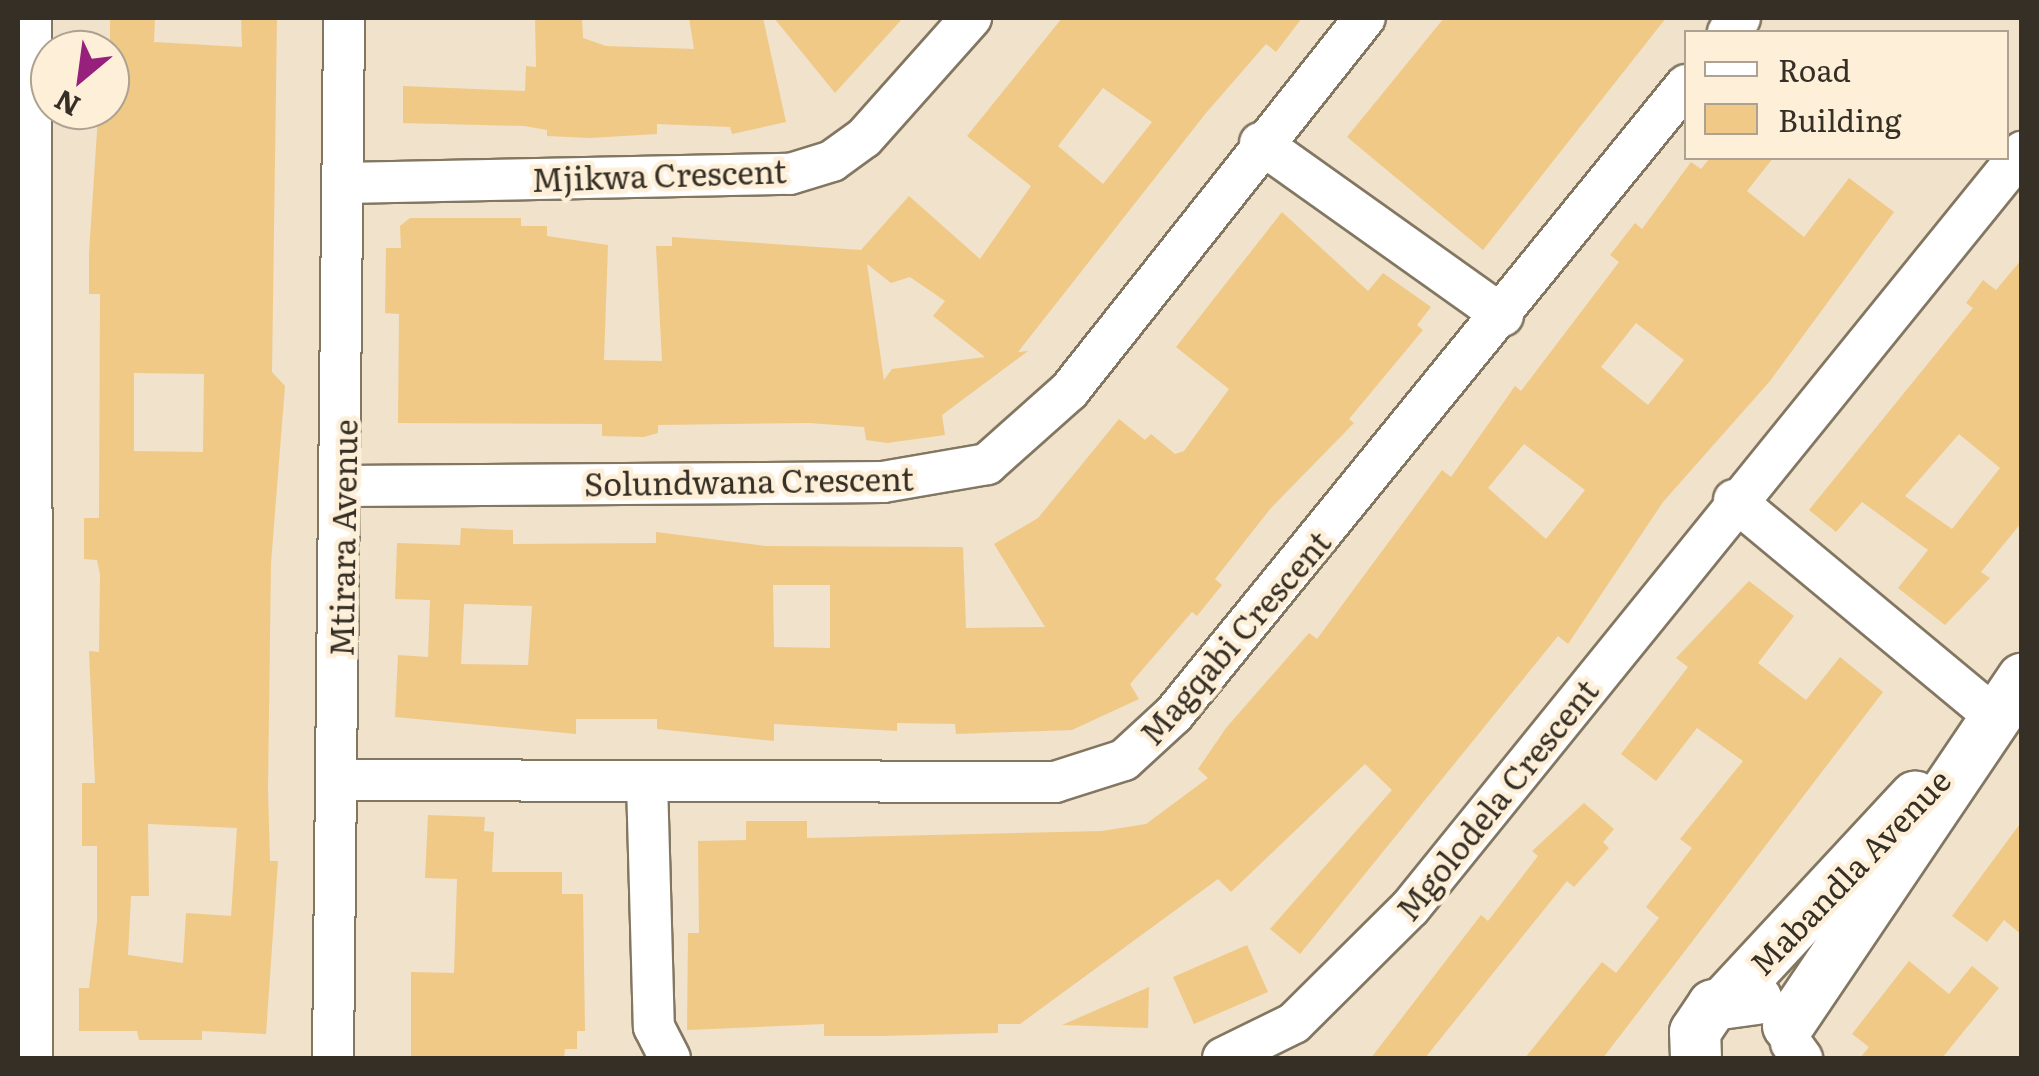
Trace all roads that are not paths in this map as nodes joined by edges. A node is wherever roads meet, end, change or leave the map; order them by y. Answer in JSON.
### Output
{"nodes":[{"id":1,"x":31,"y":18,"type":"edge"},
{"id":2,"x":344,"y":18,"type":"edge"},
{"id":3,"x":971,"y":18,"type":"edge"},
{"id":4,"x":1365,"y":18,"type":"edge"},
{"id":5,"x":1684,"y":88,"type":"edge"},
{"id":6,"x":1260,"y":143,"type":"junction"},
{"id":7,"x":2022,"y":152,"type":"edge"},
{"id":8,"x":345,"y":182,"type":"junction"},
{"id":9,"x":24,"y":187,"type":"edge"},
{"id":10,"x":1503,"y":316,"type":"junction"},
{"id":11,"x":26,"y":478,"type":"edge"},
{"id":12,"x":343,"y":486,"type":"junction"},
{"id":13,"x":1734,"y":500,"type":"junction"},
{"id":14,"x":1995,"y":714,"type":"edge"},
{"id":15,"x":25,"y":780,"type":"edge"},
{"id":16,"x":339,"y":780,"type":"junction"},
{"id":17,"x":647,"y":782,"type":"junction"},
{"id":18,"x":1728,"y":998,"type":"junction"},
{"id":19,"x":1792,"y":1046,"type":"edge"},
{"id":20,"x":1690,"y":1053,"type":"edge"},
{"id":21,"x":32,"y":1058,"type":"edge"},
{"id":22,"x":333,"y":1058,"type":"edge"},
{"id":23,"x":670,"y":1058,"type":"edge"},
{"id":24,"x":1222,"y":1058,"type":"edge"}],
"edges":[{"from":1,"to":9,"type":"street"},
{"from":2,"to":8,"type":"street","name":"Mtirara Avenue"},
{"from":3,"to":8,"type":"street","name":"Mjikwa Crescent"},
{"from":4,"to":6,"type":"street","name":"Solundwana Crescent"},
{"from":5,"to":10,"type":"street","name":"Magqabi Crescent"},
{"from":6,"to":10,"type":"street"},
{"from":6,"to":12,"type":"street","name":"Solundwana Crescent"},
{"from":7,"to":13,"type":"street","name":"Mgolodela Crescent"},
{"from":8,"to":12,"type":"street","name":"Mtirara Avenue"},
{"from":9,"to":11,"type":"street"},
{"from":10,"to":17,"type":"street","name":"Magqabi Crescent"},
{"from":11,"to":15,"type":"street"},
{"from":12,"to":16,"type":"street","name":"Mtirara Avenue"},
{"from":13,"to":14,"type":"street"},
{"from":13,"to":24,"type":"street","name":"Mgolodela Crescent"},
{"from":14,"to":18,"type":"street","name":"Mabandla Avenue"},
{"from":14,"to":19,"type":"street","name":"Mabandla Avenue"},
{"from":15,"to":21,"type":"street"},
{"from":16,"to":17,"type":"street","name":"Magqabi Crescent"},
{"from":16,"to":22,"type":"street","name":"Mtirara Avenue"},
{"from":17,"to":23,"type":"street"},
{"from":18,"to":19,"type":"street"},
{"from":18,"to":20,"type":"street","name":"Mabandla Avenue"}]}
